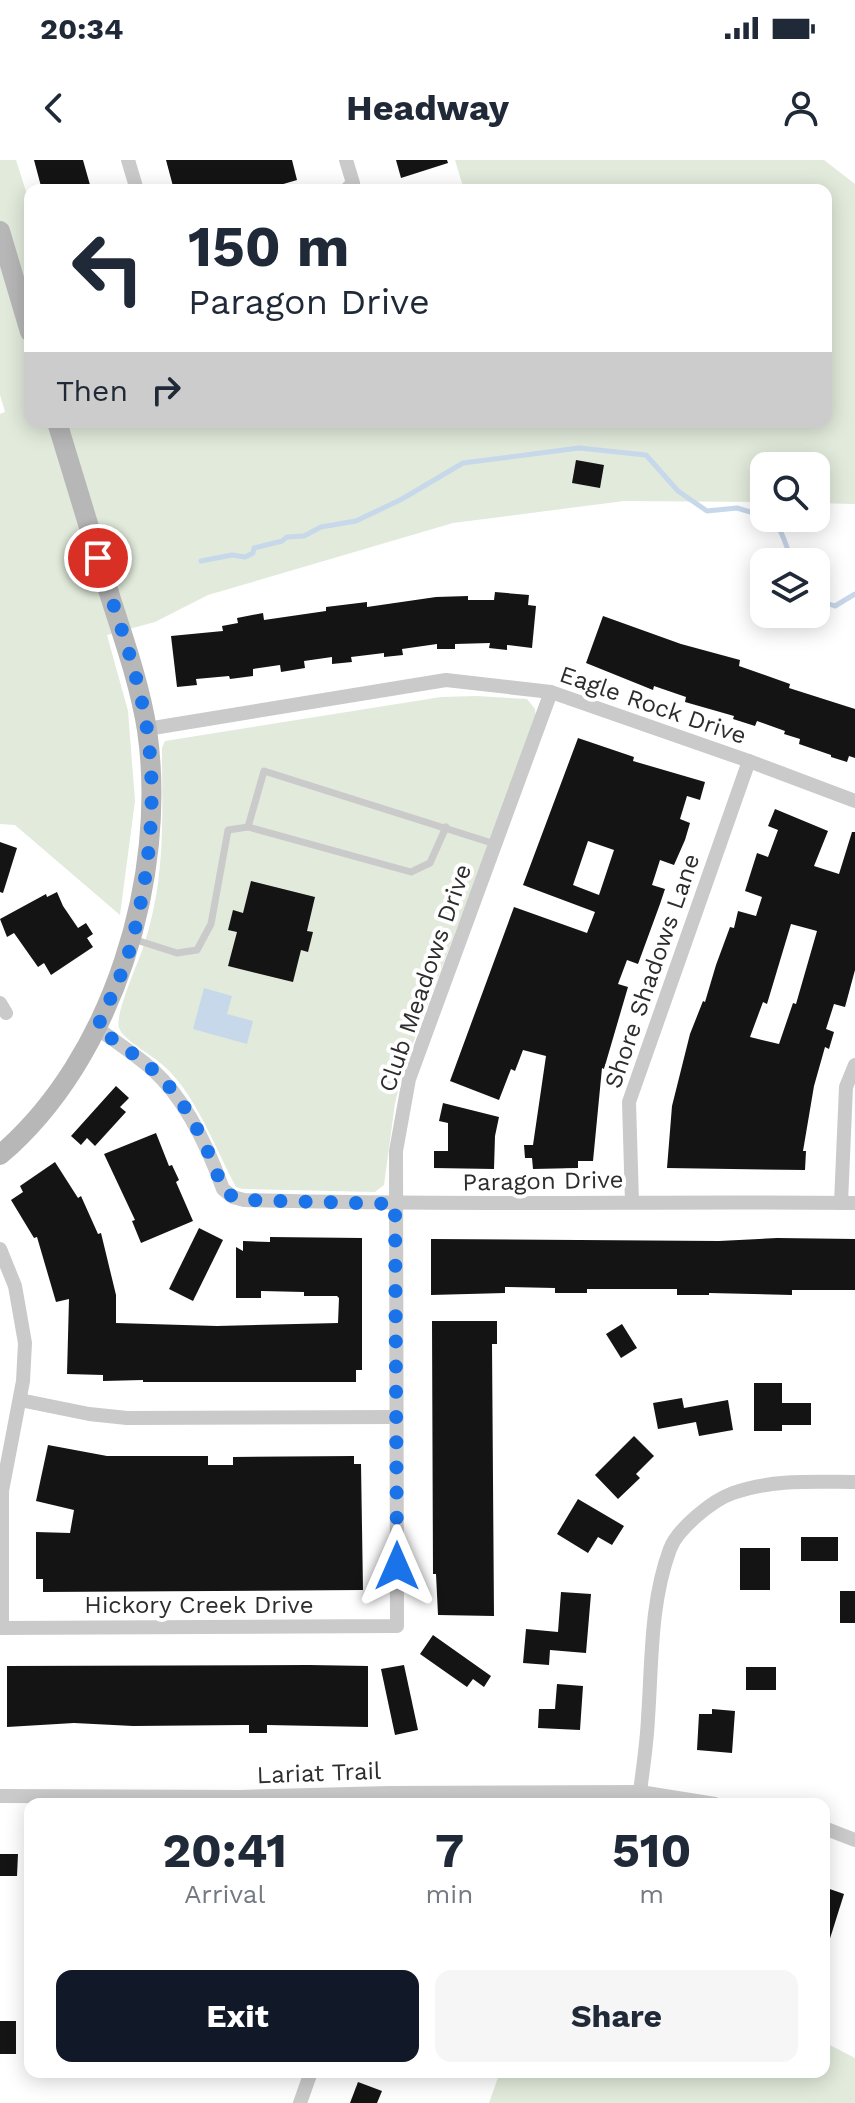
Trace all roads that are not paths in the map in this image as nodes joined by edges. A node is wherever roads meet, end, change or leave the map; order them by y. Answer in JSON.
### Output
{"nodes":[{"id":1,"x":128,"y":160,"type":"edge"},
{"id":2,"x":346,"y":160,"type":"edge"},
{"id":3,"x":135,"y":184,"type":"edge"},
{"id":4,"x":350,"y":184,"type":"edge"},
{"id":5,"x":0,"y":231,"type":"edge"},
{"id":6,"x":6,"y":272,"type":"edge"},
{"id":7,"x":24,"y":317,"type":"edge"},
{"id":8,"x":59,"y":428,"type":"edge"},
{"id":9,"x":551,"y":692,"type":"junction"},
{"id":10,"x":147,"y":729,"type":"junction"},
{"id":11,"x":749,"y":761,"type":"junction"},
{"id":12,"x":855,"y":801,"type":"edge"},
{"id":13,"x":248,"y":827,"type":"junction"},
{"id":14,"x":446,"y":827,"type":"junction"},
{"id":15,"x":495,"y":844,"type":"junction"},
{"id":16,"x":133,"y":939,"type":"junction"},
{"id":17,"x":97,"y":1028,"type":"junction"},
{"id":18,"x":855,"y":1065,"type":"edge"},
{"id":19,"x":0,"y":1155,"type":"edge"},
{"id":20,"x":632,"y":1202,"type":"junction"},
{"id":21,"x":848,"y":1203,"type":"edge"},
{"id":22,"x":395,"y":1204,"type":"junction"},
{"id":23,"x":0,"y":1249,"type":"edge"},
{"id":24,"x":20,"y":1400,"type":"junction"},
{"id":25,"x":396,"y":1417,"type":"junction"},
{"id":26,"x":855,"y":1482,"type":"edge"},
{"id":27,"x":397,"y":1626,"type":"joint"},
{"id":28,"x":1,"y":1628,"type":"edge"},
{"id":29,"x":640,"y":1792,"type":"junction"},
{"id":30,"x":0,"y":1796,"type":"edge"},
{"id":31,"x":388,"y":1798,"type":"edge"},
{"id":32,"x":678,"y":1798,"type":"edge"},
{"id":33,"x":830,"y":1830,"type":"edge"},
{"id":34,"x":855,"y":1840,"type":"edge"},
{"id":35,"x":309,"y":2078,"type":"edge"},
{"id":36,"x":300,"y":2103,"type":"edge"}],
"edges":[{"from":1,"to":3,"type":"street"},
{"from":2,"to":4,"type":"street"},
{"from":5,"to":6,"type":"street"},
{"from":6,"to":7,"type":"street"},
{"from":8,"to":10,"type":"street"},
{"from":9,"to":10,"type":"street","name":"Eagle Rock Drive"},
{"from":9,"to":11,"type":"street","name":"Eagle Rock Drive"},
{"from":9,"to":15,"type":"street","name":"Club Meadows Drive"},
{"from":10,"to":16,"type":"street"},
{"from":11,"to":12,"type":"street","name":"Eagle Rock Drive"},
{"from":11,"to":20,"type":"street","name":"Shore Shadows Lane"},
{"from":13,"to":14,"type":"lane"},
{"from":13,"to":14,"type":"lane"},
{"from":13,"to":16,"type":"lane"},
{"from":14,"to":15,"type":"lane"},
{"from":15,"to":22,"type":"street","name":"Club Meadows Drive"},
{"from":16,"to":17,"type":"street"},
{"from":17,"to":19,"type":"street"},
{"from":17,"to":22,"type":"street","name":"Paragon Drive"},
{"from":18,"to":21,"type":"street"},
{"from":20,"to":21,"type":"street","name":"Paragon Drive"},
{"from":20,"to":22,"type":"street","name":"Paragon Drive"},
{"from":22,"to":25,"type":"street","name":"Club Meadows Drive"},
{"from":23,"to":24,"type":"street"},
{"from":24,"to":25,"type":"street"},
{"from":24,"to":28,"type":"street"},
{"from":25,"to":27,"type":"street","name":"Club Meadows Drive"},
{"from":26,"to":29,"type":"street"},
{"from":27,"to":28,"type":"street","name":"Hickory Creek Drive"},
{"from":29,"to":31,"type":"street","name":"Lariat Trail"},
{"from":29,"to":32,"type":"street","name":"Lariat Trail"},
{"from":30,"to":31,"type":"street","name":"Lariat Trail"},
{"from":33,"to":34,"type":"street"},
{"from":35,"to":36,"type":"street"}]}
